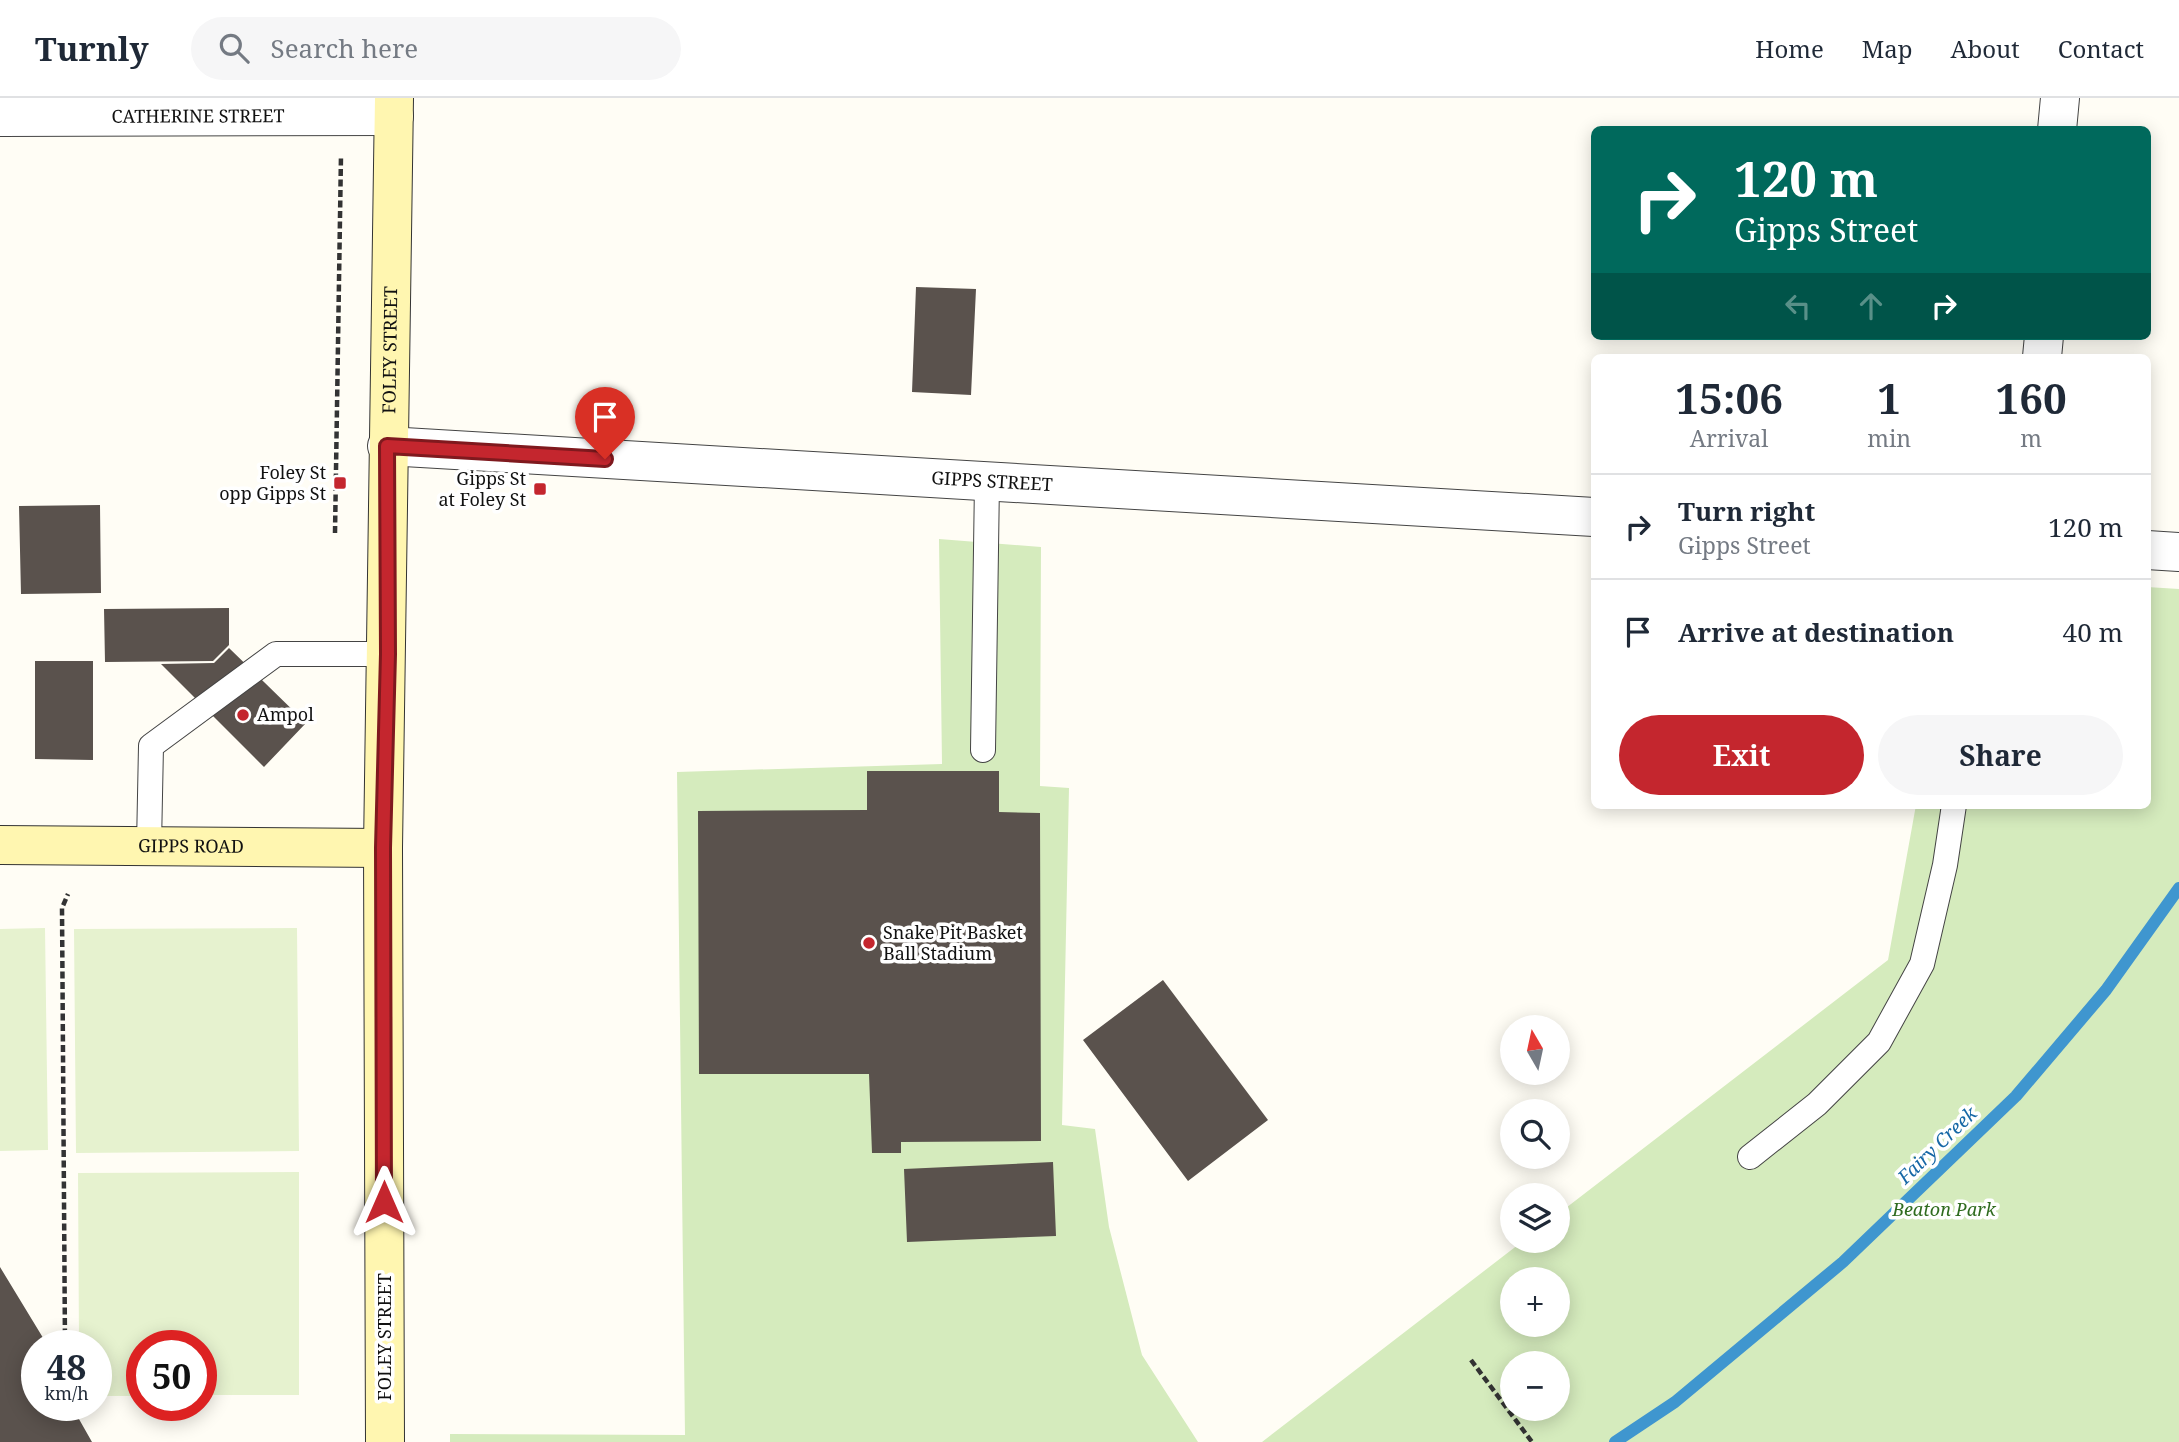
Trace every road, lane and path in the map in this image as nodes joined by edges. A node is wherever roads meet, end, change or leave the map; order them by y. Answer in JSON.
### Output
{"nodes":[{"id":1,"x":2060,"y":98,"type":"edge"},
{"id":2,"x":394,"y":107,"type":"edge"},
{"id":3,"x":342,"y":116,"type":"junction"},
{"id":4,"x":0,"y":117,"type":"edge"},
{"id":5,"x":2057,"y":126,"type":"edge"},
{"id":6,"x":387,"y":446,"type":"junction"},
{"id":7,"x":987,"y":482,"type":"junction"},
{"id":8,"x":1591,"y":517,"type":"edge"},
{"id":9,"x":335,"y":533,"type":"dead end"},
{"id":10,"x":2151,"y":550,"type":"edge"},
{"id":11,"x":2179,"y":552,"type":"edge"},
{"id":12,"x":388,"y":654,"type":"junction"},
{"id":13,"x":983,"y":750,"type":"dead end"},
{"id":14,"x":1953,"y":809,"type":"edge"},
{"id":15,"x":0,"y":845,"type":"edge"},
{"id":16,"x":149,"y":845,"type":"junction"},
{"id":17,"x":383,"y":848,"type":"junction"},
{"id":18,"x":68,"y":894,"type":"dead end"},
{"id":19,"x":1750,"y":1157,"type":"dead end"},
{"id":20,"x":65,"y":1330,"type":"edge"},
{"id":21,"x":1471,"y":1360,"type":"dead end"},
{"id":22,"x":385,"y":1442,"type":"edge"},
{"id":23,"x":1532,"y":1442,"type":"edge"}],
"edges":[{"from":1,"to":5,"type":"street"},
{"from":2,"to":3,"type":"street","name":"CATHERINE STREET"},
{"from":2,"to":6,"type":"main road","name":"FOLEY STREET"},
{"from":3,"to":4,"type":"street","name":"CATHERINE STREET"},
{"from":3,"to":9,"type":"path"},
{"from":6,"to":7,"type":"street","name":"GIPPS STREET"},
{"from":6,"to":12,"type":"main road","name":"FOLEY STREET"},
{"from":7,"to":8,"type":"street","name":"GIPPS STREET"},
{"from":7,"to":13,"type":"lane"},
{"from":10,"to":11,"type":"street"},
{"from":12,"to":16,"type":"lane"},
{"from":12,"to":17,"type":"main road","name":"FOLEY STREET"},
{"from":14,"to":19,"type":"lane"},
{"from":15,"to":16,"type":"main road","name":"GIPPS ROAD"},
{"from":16,"to":17,"type":"main road","name":"GIPPS ROAD"},
{"from":17,"to":22,"type":"main road","name":"FOLEY STREET"},
{"from":18,"to":20,"type":"path"},
{"from":21,"to":23,"type":"path"}]}
